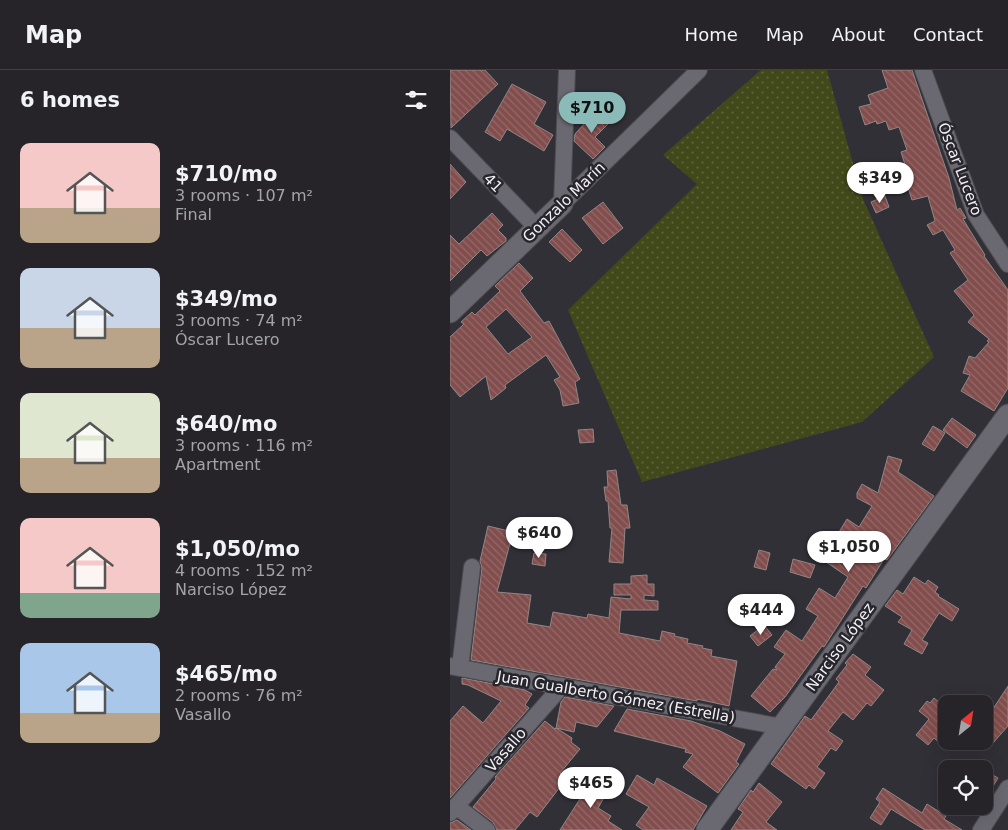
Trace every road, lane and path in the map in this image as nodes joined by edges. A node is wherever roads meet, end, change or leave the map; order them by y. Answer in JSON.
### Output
{"nodes":[{"id":1,"x":567,"y":70,"type":"edge"},
{"id":2,"x":700,"y":70,"type":"edge"},
{"id":3,"x":922,"y":70,"type":"edge"},
{"id":4,"x":451,"y":142,"type":"edge"},
{"id":5,"x":562,"y":204,"type":"junction"},
{"id":6,"x":537,"y":228,"type":"junction"},
{"id":7,"x":1008,"y":264,"type":"edge"},
{"id":8,"x":450,"y":312,"type":"edge"},
{"id":9,"x":1008,"y":415,"type":"edge"},
{"id":10,"x":472,"y":567,"type":"dead end"},
{"id":11,"x":455,"y":667,"type":"edge"},
{"id":12,"x":562,"y":686,"type":"junction"},
{"id":13,"x":782,"y":727,"type":"junction"},
{"id":14,"x":1008,"y":788,"type":"edge"},
{"id":15,"x":453,"y":810,"type":"edge"},
{"id":16,"x":487,"y":830,"type":"edge"},
{"id":17,"x":707,"y":830,"type":"edge"},
{"id":18,"x":981,"y":830,"type":"edge"}],
"edges":[{"from":1,"to":5,"type":"street"},
{"from":2,"to":5,"type":"street","name":"Gonzalo Marín"},
{"from":3,"to":7,"type":"street","name":"Óscar Lucero"},
{"from":4,"to":6,"type":"street","name":"41"},
{"from":5,"to":6,"type":"street","name":"Gonzalo Marín"},
{"from":6,"to":8,"type":"street","name":"Gonzalo Marín"},
{"from":9,"to":13,"type":"street","name":"Narciso López"},
{"from":10,"to":11,"type":"street"},
{"from":11,"to":12,"type":"street","name":"Juan Gualberto Gómez (Estrella)"},
{"from":12,"to":13,"type":"street","name":"Juan Gualberto Gómez (Estrella)"},
{"from":12,"to":15,"type":"street","name":"Vasallo"},
{"from":13,"to":17,"type":"street","name":"Narciso López"},
{"from":14,"to":18,"type":"street"},
{"from":15,"to":16,"type":"street"}]}
